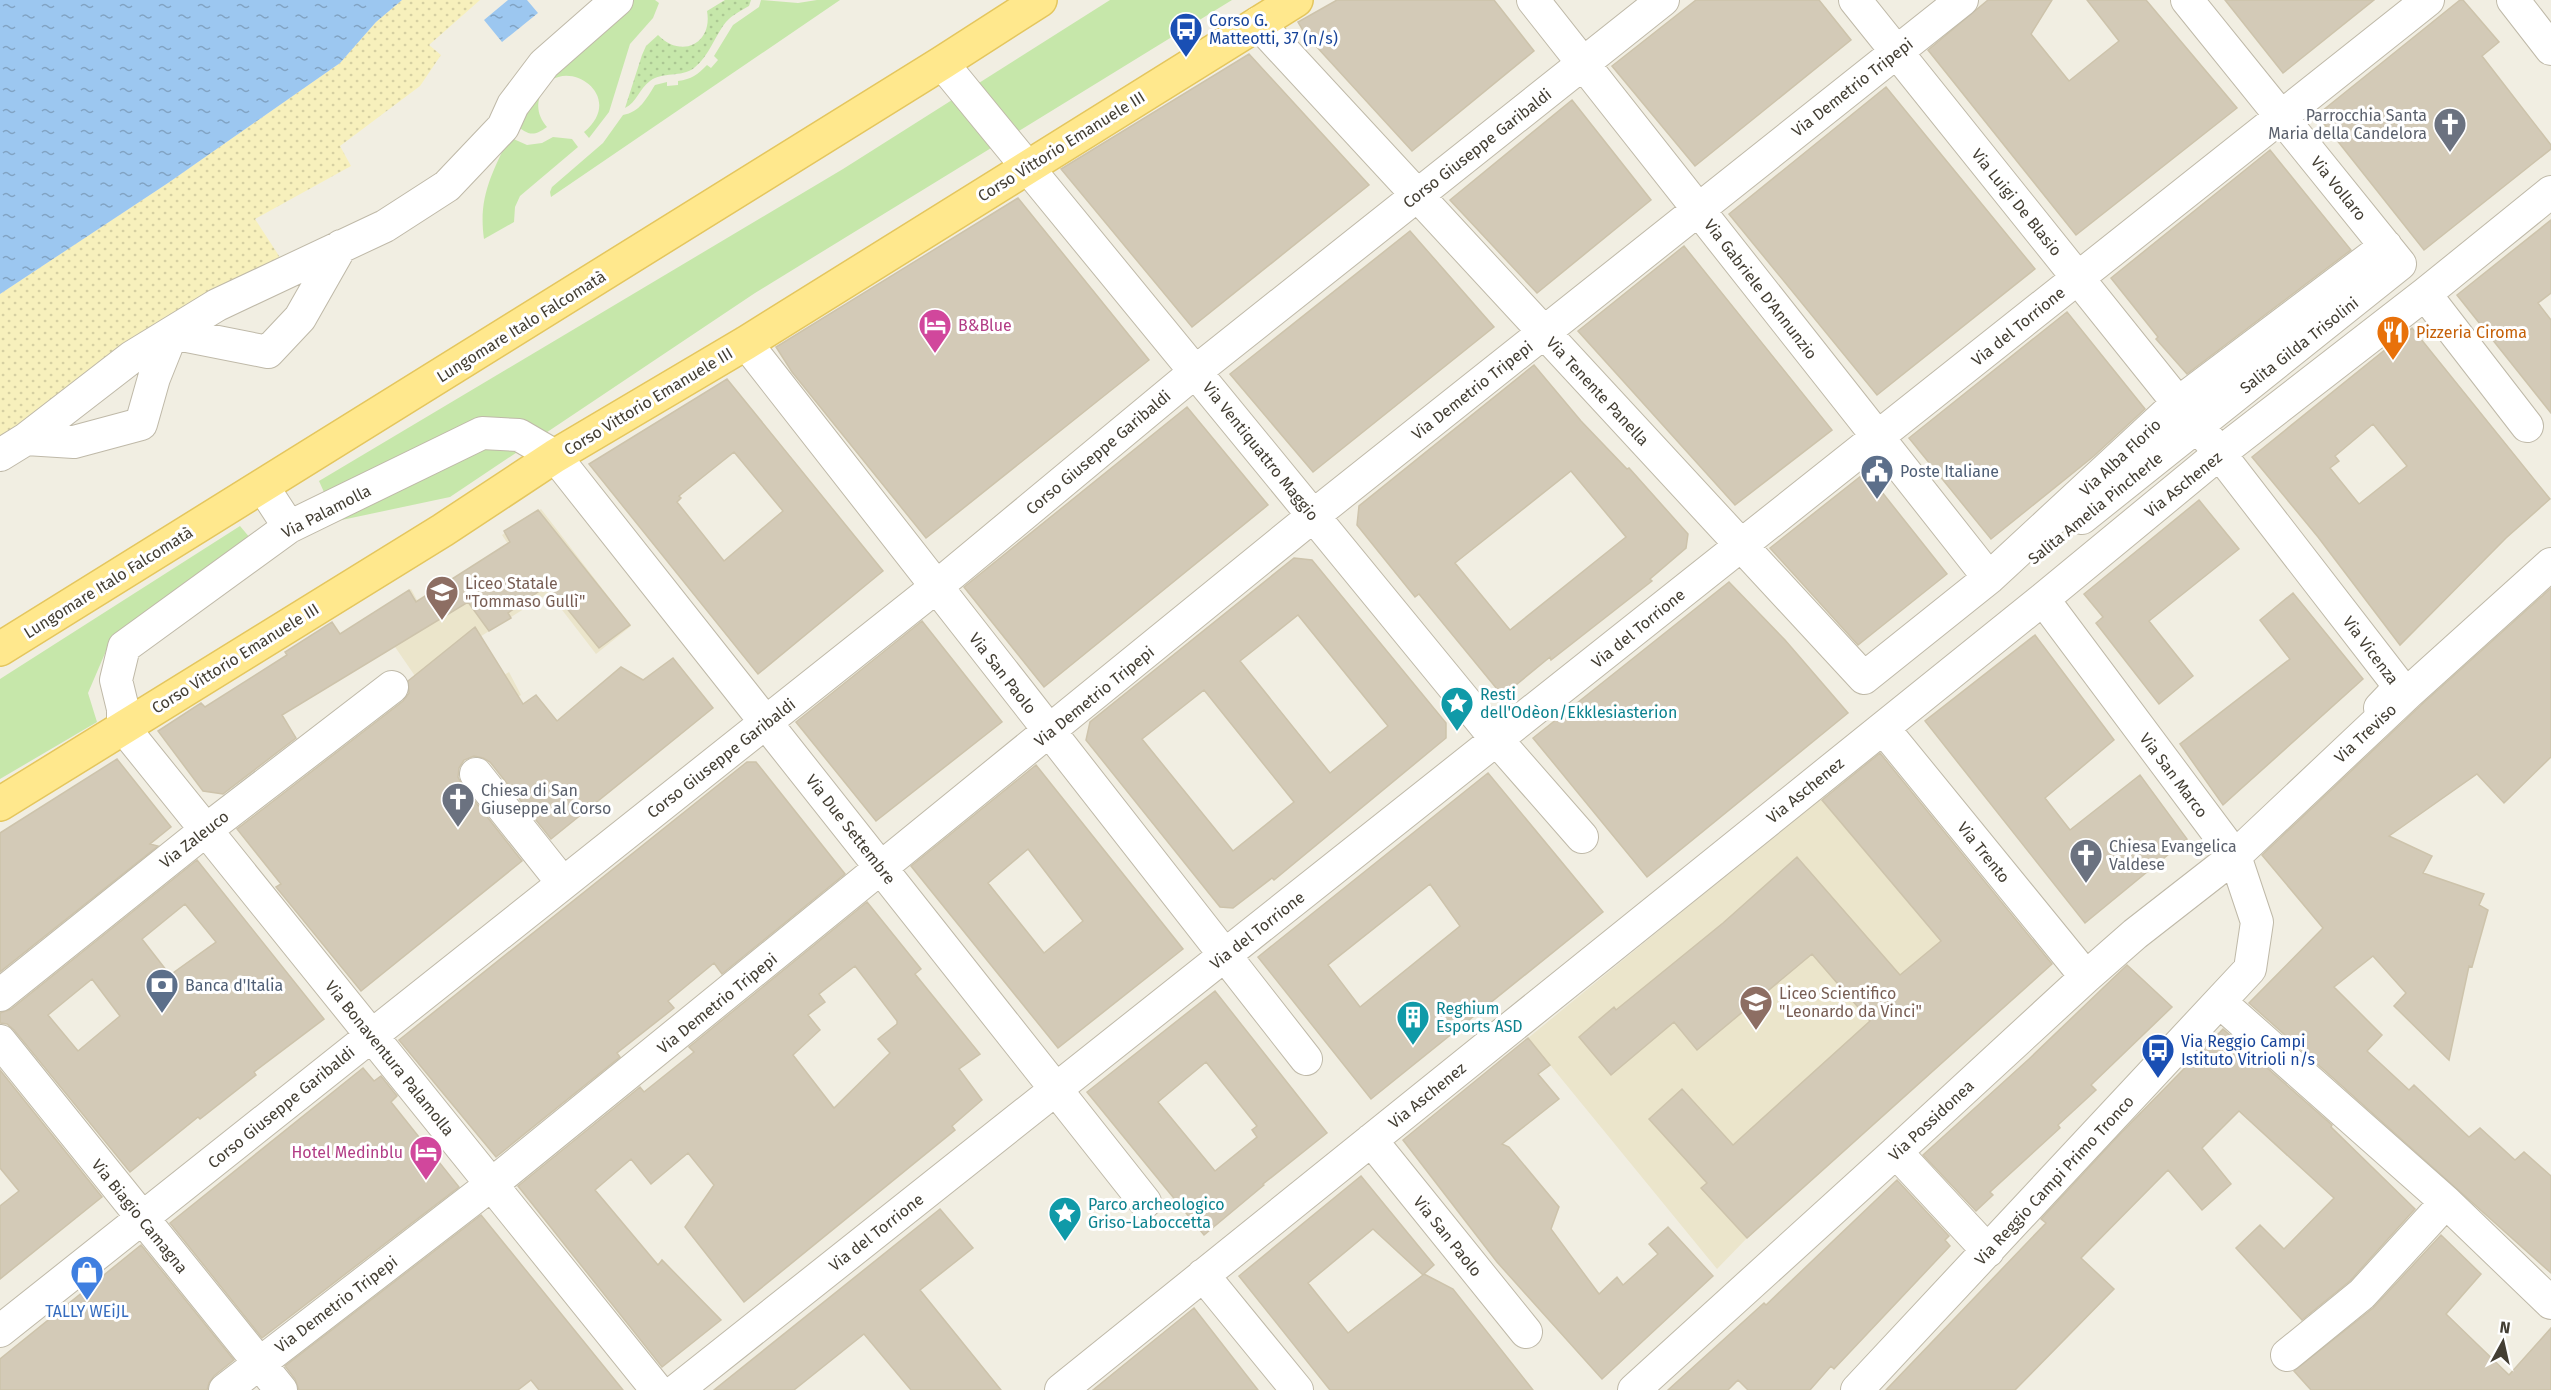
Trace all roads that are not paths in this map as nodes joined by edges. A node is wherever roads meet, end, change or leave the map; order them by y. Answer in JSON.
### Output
{"nodes":[{"id":1,"x":617,"y":0,"type":"edge"},
{"id":2,"x":1040,"y":0,"type":"edge"},
{"id":3,"x":1296,"y":0,"type":"edge"},
{"id":4,"x":1533,"y":0,"type":"edge"},
{"id":5,"x":1663,"y":0,"type":"edge"},
{"id":6,"x":1855,"y":0,"type":"edge"},
{"id":7,"x":1962,"y":0,"type":"edge"},
{"id":8,"x":2187,"y":0,"type":"edge"},
{"id":9,"x":2428,"y":0,"type":"edge"},
{"id":10,"x":2513,"y":0,"type":"edge"},
{"id":11,"x":1258,"y":23,"type":"junction"},
{"id":12,"x":2551,"y":49,"type":"edge"},
{"id":13,"x":1897,"y":52,"type":"junction"},
{"id":14,"x":942,"y":63,"type":"junction"},
{"id":15,"x":1582,"y":65,"type":"junction"},
{"id":16,"x":2282,"y":117,"type":"junction"},
{"id":17,"x":1027,"y":168,"type":"junction"},
{"id":18,"x":2551,"y":192,"type":"edge"},
{"id":19,"x":1418,"y":195,"type":"junction"},
{"id":20,"x":1698,"y":208,"type":"junction"},
{"id":21,"x":341,"y":246,"type":"junction"},
{"id":22,"x":2393,"y":255,"type":"joint"},
{"id":23,"x":2078,"y":279,"type":"junction"},
{"id":24,"x":2425,"y":294,"type":"junction"},
{"id":25,"x":172,"y":333,"type":"junction"},
{"id":26,"x":1544,"y":333,"type":"junction"},
{"id":27,"x":746,"y":344,"type":"junction"},
{"id":28,"x":1195,"y":372,"type":"junction"},
{"id":29,"x":2188,"y":414,"type":"junction"},
{"id":30,"x":2527,"y":426,"type":"dead end"},
{"id":31,"x":1878,"y":438,"type":"junction"},
{"id":32,"x":13,"y":447,"type":"edge"},
{"id":33,"x":2220,"y":453,"type":"junction"},
{"id":34,"x":555,"y":456,"type":"junction"},
{"id":35,"x":262,"y":487,"type":"junction"},
{"id":36,"x":1313,"y":516,"type":"junction"},
{"id":37,"x":289,"y":527,"type":"junction"},
{"id":38,"x":1742,"y":546,"type":"junction"},
{"id":39,"x":2551,"y":551,"type":"edge"},
{"id":40,"x":2551,"y":564,"type":"edge"},
{"id":41,"x":1989,"y":578,"type":"junction"},
{"id":42,"x":936,"y":587,"type":"junction"},
{"id":43,"x":2043,"y":599,"type":"junction"},
{"id":44,"x":0,"y":649,"type":"edge"},
{"id":45,"x":392,"y":687,"type":"dead end"},
{"id":46,"x":2400,"y":687,"type":"junction"},
{"id":47,"x":766,"y":722,"type":"junction"},
{"id":48,"x":123,"y":727,"type":"junction"},
{"id":49,"x":1883,"y":728,"type":"junction"},
{"id":50,"x":1049,"y":733,"type":"junction"},
{"id":51,"x":1497,"y":740,"type":"junction"},
{"id":52,"x":476,"y":774,"type":"dead end"},
{"id":53,"x":0,"y":804,"type":"edge"},
{"id":54,"x":206,"y":830,"type":"junction"},
{"id":55,"x":1582,"y":837,"type":"dead end"},
{"id":56,"x":2235,"y":856,"type":"junction"},
{"id":57,"x":882,"y":869,"type":"junction"},
{"id":58,"x":562,"y":882,"type":"junction"},
{"id":59,"x":1224,"y":956,"type":"junction"},
{"id":60,"x":2250,"y":969,"type":"joint"},
{"id":61,"x":2086,"y":977,"type":"junction"},
{"id":62,"x":0,"y":995,"type":"edge"},
{"id":63,"x":2220,"y":1002,"type":"junction"},
{"id":64,"x":372,"y":1035,"type":"junction"},
{"id":65,"x":0,"y":1041,"type":"edge"},
{"id":66,"x":1306,"y":1059,"type":"dead end"},
{"id":67,"x":1056,"y":1089,"type":"junction"},
{"id":68,"x":1371,"y":1140,"type":"junction"},
{"id":69,"x":1896,"y":1152,"type":"junction"},
{"id":70,"x":492,"y":1184,"type":"junction"},
{"id":71,"x":1146,"y":1202,"type":"dead end"},
{"id":72,"x":2446,"y":1202,"type":"junction"},
{"id":73,"x":142,"y":1218,"type":"junction"},
{"id":74,"x":1988,"y":1251,"type":"junction"},
{"id":75,"x":1203,"y":1275,"type":"junction"},
{"id":76,"x":2551,"y":1303,"type":"edge"},
{"id":77,"x":0,"y":1331,"type":"edge"},
{"id":78,"x":1526,"y":1332,"type":"dead end"},
{"id":79,"x":2287,"y":1355,"type":"dead end"},
{"id":80,"x":259,"y":1362,"type":"junction"},
{"id":81,"x":225,"y":1390,"type":"edge"},
{"id":82,"x":281,"y":1390,"type":"edge"},
{"id":83,"x":657,"y":1390,"type":"edge"},
{"id":84,"x":677,"y":1390,"type":"edge"},
{"id":85,"x":1061,"y":1390,"type":"edge"},
{"id":86,"x":1297,"y":1390,"type":"edge"},
{"id":87,"x":1634,"y":1390,"type":"edge"},
{"id":88,"x":1857,"y":1390,"type":"edge"}],
"edges":[{"from":1,"to":21,"type":"street"},
{"from":2,"to":14,"type":"main road","name":"Lungomare Italo Falcomatà"},
{"from":3,"to":11,"type":"main road","name":"Corso Vittorio Emanuele III"},
{"from":4,"to":15,"type":"street","name":"Via Gabriele D'Annunzio"},
{"from":5,"to":15,"type":"street","name":"Corso Giuseppe Garibaldi"},
{"from":6,"to":13,"type":"street","name":"Via Luigi De Blasio"},
{"from":7,"to":13,"type":"street","name":"Via Demetrio Tripepi"},
{"from":8,"to":16,"type":"street","name":"Via Vollaro"},
{"from":9,"to":16,"type":"street","name":"Via del Torrione"},
{"from":10,"to":12,"type":"street"},
{"from":11,"to":17,"type":"main road","name":"Corso Vittorio Emanuele III"},
{"from":11,"to":19,"type":"street","name":"Via Tenente Panella"},
{"from":13,"to":20,"type":"street","name":"Via Demetrio Tripepi"},
{"from":13,"to":23,"type":"street","name":"Via Luigi De Blasio"},
{"from":14,"to":17,"type":"street","name":"Via Ventiquattro Maggio"},
{"from":14,"to":35,"type":"main road","name":"Lungomare Italo Falcomatà"},
{"from":15,"to":19,"type":"street","name":"Corso Giuseppe Garibaldi"},
{"from":15,"to":20,"type":"street","name":"Via Gabriele D'Annunzio"},
{"from":16,"to":22,"type":"street","name":"Via Vollaro"},
{"from":16,"to":23,"type":"street","name":"Via del Torrione"},
{"from":17,"to":27,"type":"main road","name":"Corso Vittorio Emanuele III"},
{"from":17,"to":28,"type":"street","name":"Via Ventiquattro Maggio"},
{"from":18,"to":24,"type":"street","name":"Via Aschenez"},
{"from":19,"to":26,"type":"street","name":"Via Tenente Panella"},
{"from":19,"to":28,"type":"street","name":"Corso Giuseppe Garibaldi"},
{"from":20,"to":26,"type":"street","name":"Via Demetrio Tripepi"},
{"from":20,"to":31,"type":"street","name":"Via Gabriele D'Annunzio"},
{"from":21,"to":25,"type":"street"},
{"from":21,"to":25,"type":"street"},
{"from":22,"to":29,"type":"street","name":"Salita Gilda Trisolini"},
{"from":23,"to":29,"type":"street","name":"Via Luigi De Blasio"},
{"from":23,"to":31,"type":"street","name":"Via del Torrione"},
{"from":24,"to":30,"type":"street"},
{"from":24,"to":33,"type":"street","name":"Via Aschenez"},
{"from":25,"to":32,"type":"street"},
{"from":25,"to":32,"type":"street"},
{"from":26,"to":36,"type":"street","name":"Via Demetrio Tripepi"},
{"from":26,"to":38,"type":"street","name":"Via Tenente Panella"},
{"from":27,"to":34,"type":"main road","name":"Corso Vittorio Emanuele III"},
{"from":27,"to":42,"type":"street","name":"Via San Paolo"},
{"from":28,"to":36,"type":"street","name":"Via Ventiquattro Maggio"},
{"from":28,"to":42,"type":"street","name":"Corso Giuseppe Garibaldi"},
{"from":29,"to":33,"type":"street","name":"Via Vicenza"},
{"from":29,"to":41,"type":"street","name":"Salita Amelia Pincherle"},
{"from":31,"to":38,"type":"street","name":"Via del Torrione"},
{"from":31,"to":41,"type":"street","name":"Via Gabriele D'Annunzio"},
{"from":33,"to":43,"type":"street","name":"Via Aschenez"},
{"from":33,"to":46,"type":"street","name":"Via Vicenza"},
{"from":34,"to":37,"type":"street","name":"Via Palamolla"},
{"from":34,"to":47,"type":"street","name":"Via Due Settembre"},
{"from":34,"to":48,"type":"main road","name":"Corso Vittorio Emanuele III"},
{"from":35,"to":37,"type":"street"},
{"from":35,"to":44,"type":"main road","name":"Lungomare Italo Falcomatà"},
{"from":36,"to":50,"type":"street","name":"Via Demetrio Tripepi"},
{"from":36,"to":51,"type":"street","name":"Via Ventiquattro Maggio"},
{"from":37,"to":48,"type":"street","name":"Via Palamolla"},
{"from":38,"to":41,"type":"street","name":"Via Tenente Panella"},
{"from":38,"to":51,"type":"street","name":"Via del Torrione"},
{"from":39,"to":46,"type":"street"},
{"from":40,"to":56,"type":"street","name":"Via Treviso"},
{"from":42,"to":47,"type":"street","name":"Corso Giuseppe Garibaldi"},
{"from":42,"to":50,"type":"street","name":"Via San Paolo"},
{"from":43,"to":49,"type":"street","name":"Via Aschenez"},
{"from":43,"to":56,"type":"street","name":"Via San Marco"},
{"from":45,"to":54,"type":"street","name":"Via Zaleuco"},
{"from":46,"to":56,"type":"street","name":"Via Vicenza"},
{"from":47,"to":57,"type":"street","name":"Via Due Settembre"},
{"from":47,"to":58,"type":"street","name":"Corso Giuseppe Garibaldi"},
{"from":48,"to":53,"type":"main road","name":"Corso Vittorio Emanuele III"},
{"from":48,"to":54,"type":"street","name":"Via Bonaventura Palamolla"},
{"from":49,"to":61,"type":"street","name":"Via Trento"},
{"from":49,"to":68,"type":"street","name":"Via Aschenez"},
{"from":50,"to":57,"type":"street","name":"Via Demetrio Tripepi"},
{"from":50,"to":59,"type":"street","name":"Via San Paolo"},
{"from":51,"to":55,"type":"street","name":"Via Ventiquattro Maggio"},
{"from":51,"to":59,"type":"street","name":"Via del Torrione"},
{"from":52,"to":58,"type":"street"},
{"from":54,"to":62,"type":"street","name":"Via Zaleuco"},
{"from":54,"to":64,"type":"street","name":"Via Bonaventura Palamolla"},
{"from":56,"to":60,"type":"street","name":"Via San Marco"},
{"from":56,"to":61,"type":"street","name":"Via Possidonea"},
{"from":57,"to":67,"type":"street","name":"Via Due Settembre"},
{"from":57,"to":70,"type":"street","name":"Via Demetrio Tripepi"},
{"from":58,"to":64,"type":"street","name":"Corso Giuseppe Garibaldi"},
{"from":59,"to":66,"type":"street","name":"Via San Paolo"},
{"from":59,"to":67,"type":"street","name":"Via del Torrione"},
{"from":60,"to":63,"type":"street","name":"Via Reggio Campi Primo Tronco"},
{"from":61,"to":69,"type":"street","name":"Via Possidonea"},
{"from":63,"to":72,"type":"street"},
{"from":63,"to":74,"type":"street","name":"Via Reggio Campi Primo Tronco"},
{"from":64,"to":70,"type":"street","name":"Via Bonaventura Palamolla"},
{"from":64,"to":73,"type":"street","name":"Corso Giuseppe Garibaldi"},
{"from":65,"to":73,"type":"street","name":"Via Biagio Camagna"},
{"from":67,"to":71,"type":"street","name":"Via Due Settembre"},
{"from":67,"to":84,"type":"street","name":"Via del Torrione"},
{"from":68,"to":75,"type":"street","name":"Via Aschenez"},
{"from":68,"to":78,"type":"street","name":"Via San Paolo"},
{"from":69,"to":74,"type":"street"},
{"from":69,"to":87,"type":"street","name":"Via Possidonea"},
{"from":70,"to":80,"type":"street","name":"Via Demetrio Tripepi"},
{"from":70,"to":83,"type":"street","name":"Via Bonaventura Palamolla"},
{"from":72,"to":76,"type":"street"},
{"from":72,"to":79,"type":"street"},
{"from":73,"to":77,"type":"street","name":"Corso Giuseppe Garibaldi"},
{"from":73,"to":80,"type":"street","name":"Via Biagio Camagna"},
{"from":74,"to":88,"type":"street","name":"Via Reggio Campi Primo Tronco"},
{"from":75,"to":85,"type":"street","name":"Via Aschenez"},
{"from":75,"to":86,"type":"street"},
{"from":80,"to":81,"type":"street","name":"Via Demetrio Tripepi"},
{"from":80,"to":82,"type":"street","name":"Via Biagio Camagna"}]}
